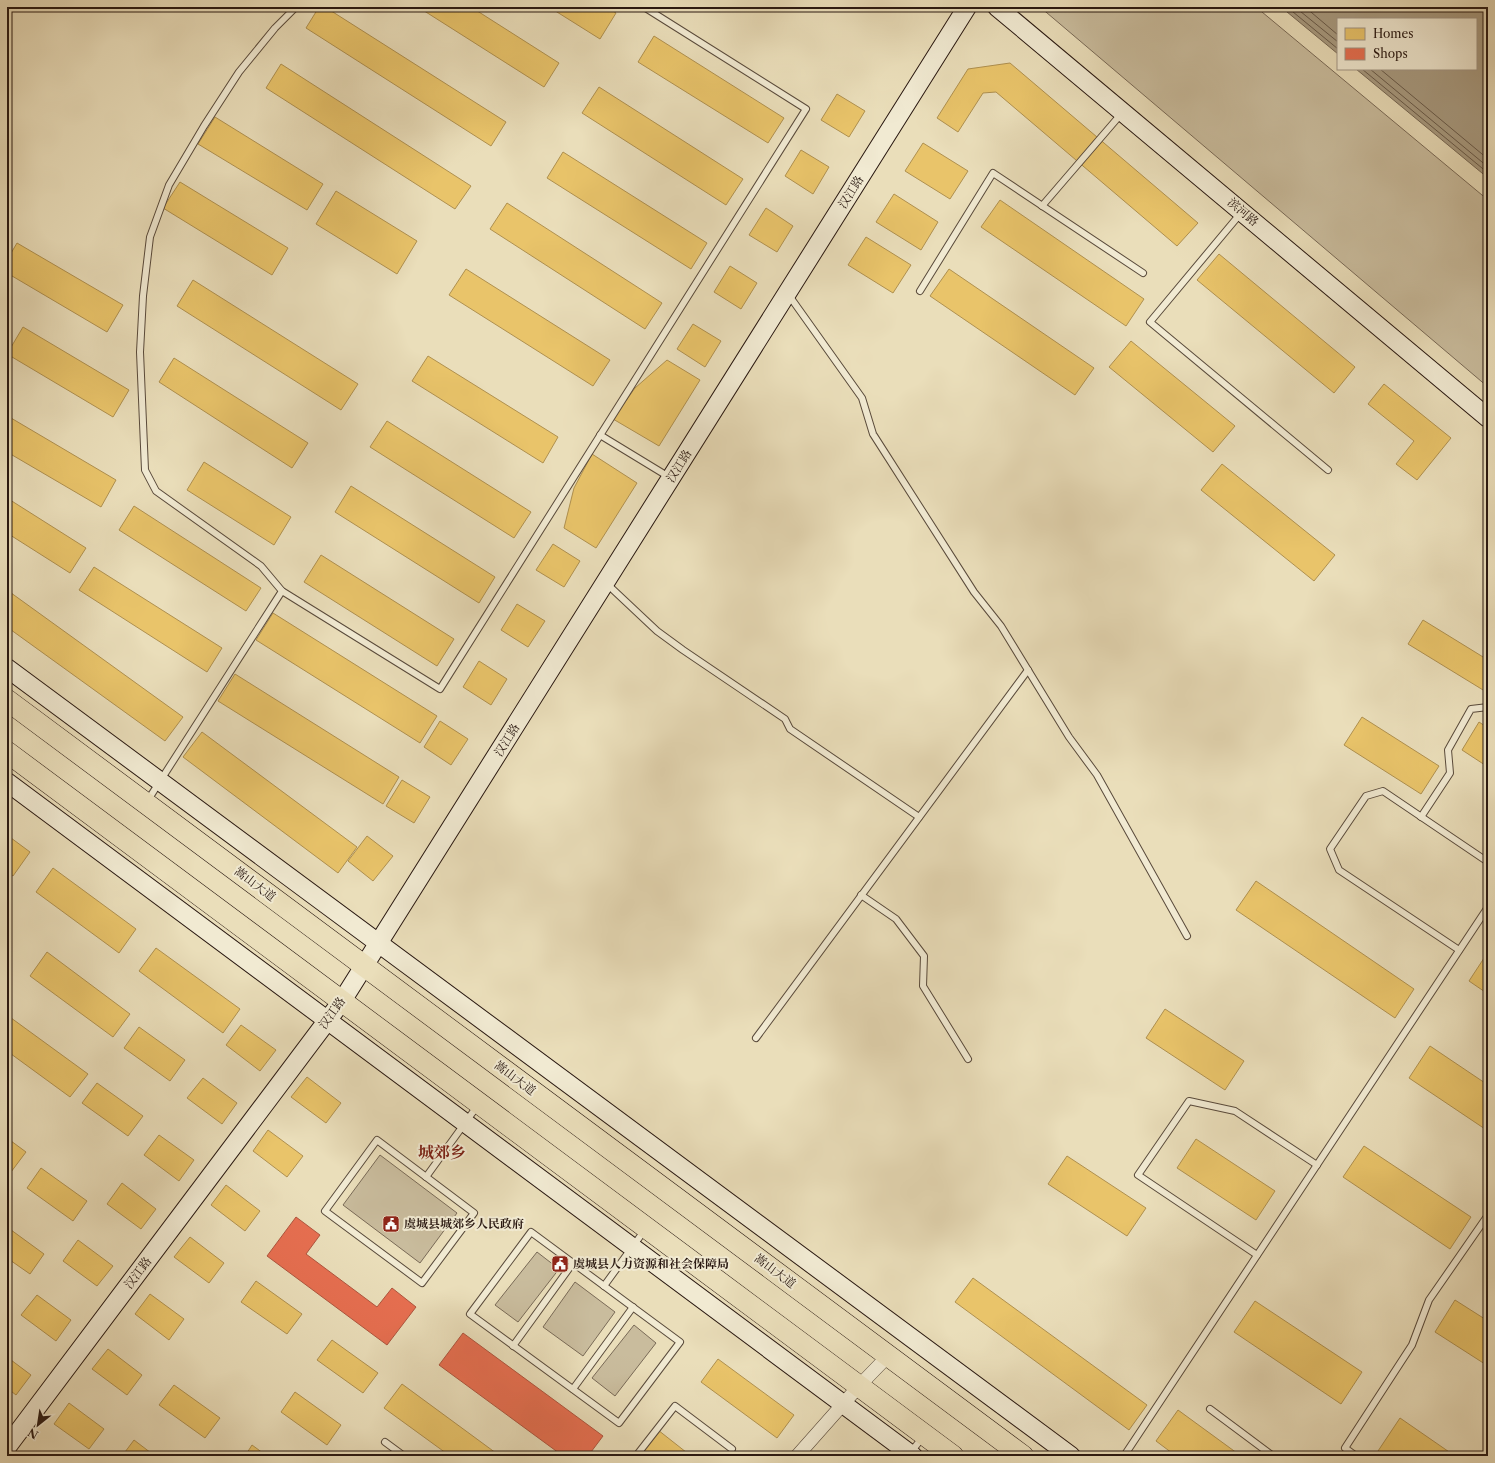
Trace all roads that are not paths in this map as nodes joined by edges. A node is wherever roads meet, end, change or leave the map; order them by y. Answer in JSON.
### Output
{"nodes":[{"id":1,"x":296,"y":7,"type":"edge"},
{"id":2,"x":644,"y":7,"type":"edge"},
{"id":3,"x":967,"y":7,"type":"edge"},
{"id":4,"x":998,"y":7,"type":"edge"},
{"id":5,"x":1123,"y":112,"type":"junction"},
{"id":6,"x":1042,"y":206,"type":"junction"},
{"id":7,"x":1242,"y":212,"type":"junction"},
{"id":8,"x":1143,"y":273,"type":"dead end"},
{"id":9,"x":920,"y":291,"type":"dead end"},
{"id":10,"x":788,"y":293,"type":"junction"},
{"id":11,"x":1488,"y":418,"type":"edge"},
{"id":12,"x":600,"y":435,"type":"junction"},
{"id":13,"x":1328,"y":470,"type":"dead end"},
{"id":14,"x":671,"y":478,"type":"junction"},
{"id":15,"x":605,"y":583,"type":"junction"},
{"id":16,"x":282,"y":592,"type":"junction"},
{"id":17,"x":7,"y":668,"type":"edge"},
{"id":18,"x":1028,"y":670,"type":"junction"},
{"id":19,"x":7,"y":700,"type":"edge"},
{"id":20,"x":1488,"y":706,"type":"edge"},
{"id":21,"x":7,"y":752,"type":"edge"},
{"id":22,"x":7,"y":782,"type":"edge"},
{"id":23,"x":161,"y":782,"type":"junction"},
{"id":24,"x":146,"y":803,"type":"junction"},
{"id":25,"x":919,"y":817,"type":"junction"},
{"id":26,"x":1421,"y":817,"type":"junction"},
{"id":27,"x":1488,"y":862,"type":"edge"},
{"id":28,"x":862,"y":895,"type":"junction"},
{"id":29,"x":1488,"y":907,"type":"edge"},
{"id":30,"x":1187,"y":936,"type":"dead end"},
{"id":31,"x":379,"y":944,"type":"junction"},
{"id":32,"x":1459,"y":950,"type":"junction"},
{"id":33,"x":365,"y":966,"type":"junction"},
{"id":34,"x":342,"y":1001,"type":"junction"},
{"id":35,"x":328,"y":1020,"type":"junction"},
{"id":36,"x":756,"y":1038,"type":"dead end"},
{"id":37,"x":968,"y":1059,"type":"dead end"},
{"id":38,"x":479,"y":1103,"type":"junction"},
{"id":39,"x":465,"y":1122,"type":"junction"},
{"id":40,"x":1318,"y":1165,"type":"junction"},
{"id":41,"x":426,"y":1177,"type":"junction"},
{"id":42,"x":1488,"y":1214,"type":"edge"},
{"id":43,"x":647,"y":1228,"type":"junction"},
{"id":44,"x":633,"y":1247,"type":"junction"},
{"id":45,"x":1257,"y":1255,"type":"junction"},
{"id":46,"x":573,"y":1263,"type":"junction"},
{"id":47,"x":604,"y":1286,"type":"junction"},
{"id":48,"x":633,"y":1307,"type":"junction"},
{"id":49,"x":513,"y":1346,"type":"junction"},
{"id":50,"x":888,"y":1356,"type":"junction"},
{"id":51,"x":859,"y":1386,"type":"junction"},
{"id":52,"x":573,"y":1389,"type":"junction"},
{"id":53,"x":843,"y":1404,"type":"junction"},
{"id":54,"x":1210,"y":1409,"type":"dead end"},
{"id":55,"x":925,"y":1435,"type":"junction"},
{"id":56,"x":385,"y":1442,"type":"dead end"},
{"id":57,"x":7,"y":1447,"type":"edge"},
{"id":58,"x":732,"y":1449,"type":"dead end"},
{"id":59,"x":910,"y":1455,"type":"edge"},
{"id":60,"x":404,"y":1456,"type":"edge"},
{"id":61,"x":636,"y":1456,"type":"edge"},
{"id":62,"x":797,"y":1456,"type":"edge"},
{"id":63,"x":953,"y":1456,"type":"edge"},
{"id":64,"x":1022,"y":1456,"type":"edge"},
{"id":65,"x":1071,"y":1456,"type":"edge"},
{"id":66,"x":1124,"y":1456,"type":"edge"},
{"id":67,"x":1273,"y":1456,"type":"edge"},
{"id":68,"x":1356,"y":1456,"type":"edge"}],
"edges":[{"from":1,"to":16,"type":"lane"},
{"from":2,"to":12,"type":"lane"},
{"from":3,"to":10,"type":"main road","name":"汉江路"},
{"from":4,"to":5,"type":"main road","name":"滨河路"},
{"from":5,"to":6,"type":"lane"},
{"from":5,"to":7,"type":"main road","name":"滨河路"},
{"from":6,"to":8,"type":"lane"},
{"from":6,"to":9,"type":"lane"},
{"from":7,"to":11,"type":"main road","name":"滨河路"},
{"from":7,"to":13,"type":"lane"},
{"from":10,"to":14,"type":"main road","name":"汉江路"},
{"from":10,"to":18,"type":"lane"},
{"from":12,"to":14,"type":"lane"},
{"from":12,"to":16,"type":"lane"},
{"from":14,"to":15,"type":"main road","name":"汉江路"},
{"from":15,"to":25,"type":"lane"},
{"from":15,"to":31,"type":"main road","name":"汉江路"},
{"from":16,"to":23,"type":"lane"},
{"from":17,"to":23,"type":"main road"},
{"from":18,"to":25,"type":"lane"},
{"from":18,"to":30,"type":"lane"},
{"from":19,"to":24,"type":"main road","name":"嵩山大道"},
{"from":20,"to":26,"type":"lane"},
{"from":21,"to":34,"type":"main road"},
{"from":22,"to":35,"type":"main road"},
{"from":23,"to":24,"type":"lane"},
{"from":23,"to":31,"type":"main road"},
{"from":24,"to":33,"type":"main road","name":"嵩山大道"},
{"from":25,"to":28,"type":"lane"},
{"from":26,"to":27,"type":"lane"},
{"from":26,"to":32,"type":"lane"},
{"from":28,"to":36,"type":"lane"},
{"from":28,"to":37,"type":"lane"},
{"from":29,"to":32,"type":"lane"},
{"from":31,"to":33,"type":"main road","name":"汉江路"},
{"from":31,"to":65,"type":"main road"},
{"from":32,"to":40,"type":"lane"},
{"from":33,"to":34,"type":"main road","name":"汉江路"},
{"from":33,"to":50,"type":"main road","name":"嵩山大道"},
{"from":34,"to":35,"type":"main road","name":"汉江路"},
{"from":34,"to":38,"type":"main road"},
{"from":35,"to":39,"type":"main road"},
{"from":35,"to":57,"type":"main road","name":"汉江路"},
{"from":38,"to":39,"type":"lane"},
{"from":38,"to":43,"type":"main road"},
{"from":39,"to":41,"type":"lane"},
{"from":39,"to":44,"type":"main road"},
{"from":40,"to":45,"type":"lane"},
{"from":40,"to":45,"type":"lane"},
{"from":41,"to":41,"type":"lane"},
{"from":42,"to":68,"type":"lane"},
{"from":43,"to":44,"type":"lane"},
{"from":43,"to":51,"type":"main road"},
{"from":44,"to":47,"type":"lane"},
{"from":44,"to":53,"type":"main road"},
{"from":45,"to":66,"type":"lane"},
{"from":46,"to":47,"type":"lane"},
{"from":46,"to":49,"type":"lane"},
{"from":46,"to":49,"type":"lane"},
{"from":47,"to":48,"type":"lane"},
{"from":48,"to":52,"type":"lane"},
{"from":48,"to":52,"type":"lane"},
{"from":49,"to":52,"type":"lane"},
{"from":50,"to":51,"type":"street"},
{"from":50,"to":64,"type":"main road","name":"嵩山大道"},
{"from":51,"to":53,"type":"street"},
{"from":51,"to":55,"type":"main road"},
{"from":53,"to":59,"type":"main road"},
{"from":53,"to":62,"type":"street"},
{"from":54,"to":67,"type":"lane"},
{"from":55,"to":59,"type":"lane"},
{"from":55,"to":63,"type":"main road"},
{"from":56,"to":60,"type":"lane"},
{"from":58,"to":61,"type":"lane"}]}
